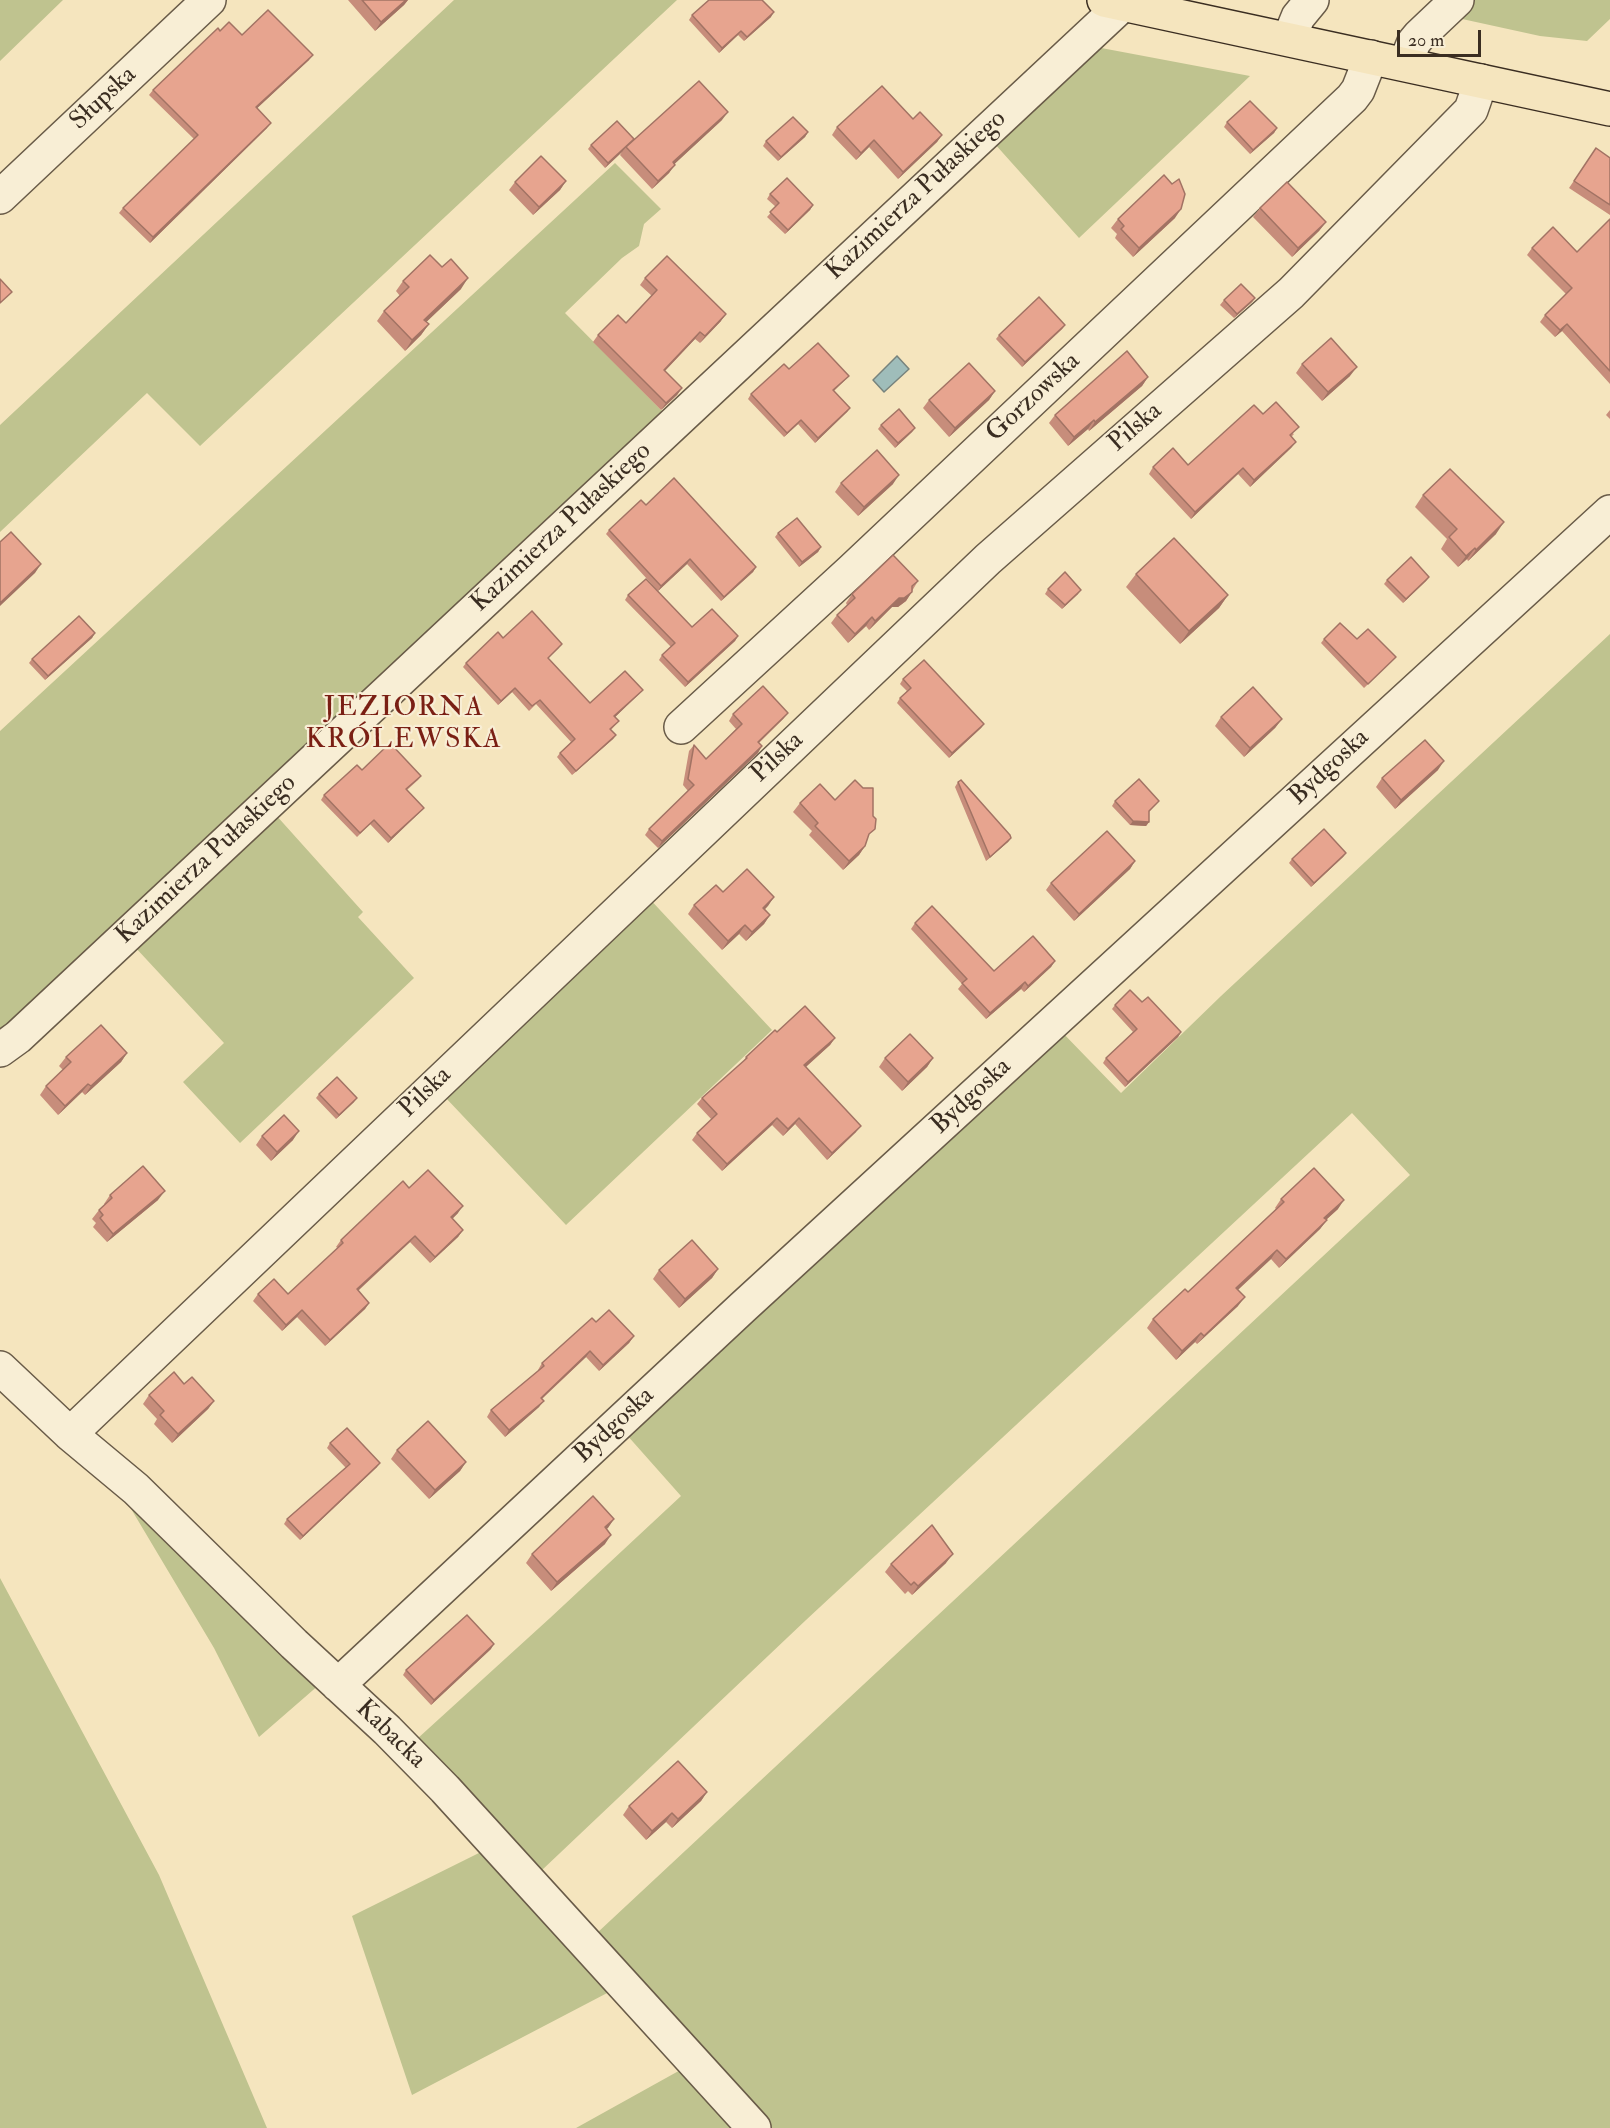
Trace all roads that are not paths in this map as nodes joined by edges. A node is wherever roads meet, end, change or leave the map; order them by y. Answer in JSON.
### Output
{"nodes":[{"id":1,"x":209,"y":0,"type":"edge"},
{"id":2,"x":1312,"y":0,"type":"edge"},
{"id":3,"x":1456,"y":0,"type":"edge"},
{"id":4,"x":1113,"y":2,"type":"edge"},
{"id":5,"x":1289,"y":39,"type":"junction"},
{"id":6,"x":1371,"y":57,"type":"junction"},
{"id":7,"x":1405,"y":64,"type":"junction"},
{"id":8,"x":1481,"y":81,"type":"junction"},
{"id":9,"x":1610,"y":109,"type":"edge"},
{"id":10,"x":0,"y":197,"type":"edge"},
{"id":11,"x":1610,"y":512,"type":"edge"},
{"id":12,"x":681,"y":727,"type":"dead end"},
{"id":13,"x":0,"y":1050,"type":"edge"},
{"id":14,"x":0,"y":1368,"type":"edge"},
{"id":15,"x":70,"y":1434,"type":"junction"},
{"id":16,"x":338,"y":1685,"type":"junction"},
{"id":17,"x":754,"y":2128,"type":"edge"}],
"edges":[{"from":1,"to":10,"type":"street","name":"Słupska"},
{"from":2,"to":5,"type":"street"},
{"from":3,"to":7,"type":"street"},
{"from":4,"to":5,"type":"main road","name":"Kazimierza Pułaskiego"},
{"from":4,"to":13,"type":"street","name":"Kazimierza Pułaskiego"},
{"from":5,"to":6,"type":"main road","name":"Kazimierza Pułaskiego"},
{"from":6,"to":7,"type":"main road","name":"Kazimierza Pułaskiego"},
{"from":6,"to":12,"type":"street","name":"Gorzowska"},
{"from":7,"to":8,"type":"main road","name":"Kazimierza Pułaskiego"},
{"from":8,"to":9,"type":"main road","name":"Kazimierza Pułaskiego"},
{"from":8,"to":15,"type":"street","name":"Pilska"},
{"from":11,"to":16,"type":"street","name":"Bydgoska"},
{"from":14,"to":15,"type":"street","name":"Kabacka"},
{"from":15,"to":16,"type":"street","name":"Kabacka"},
{"from":16,"to":17,"type":"street","name":"Kabacka"}]}
